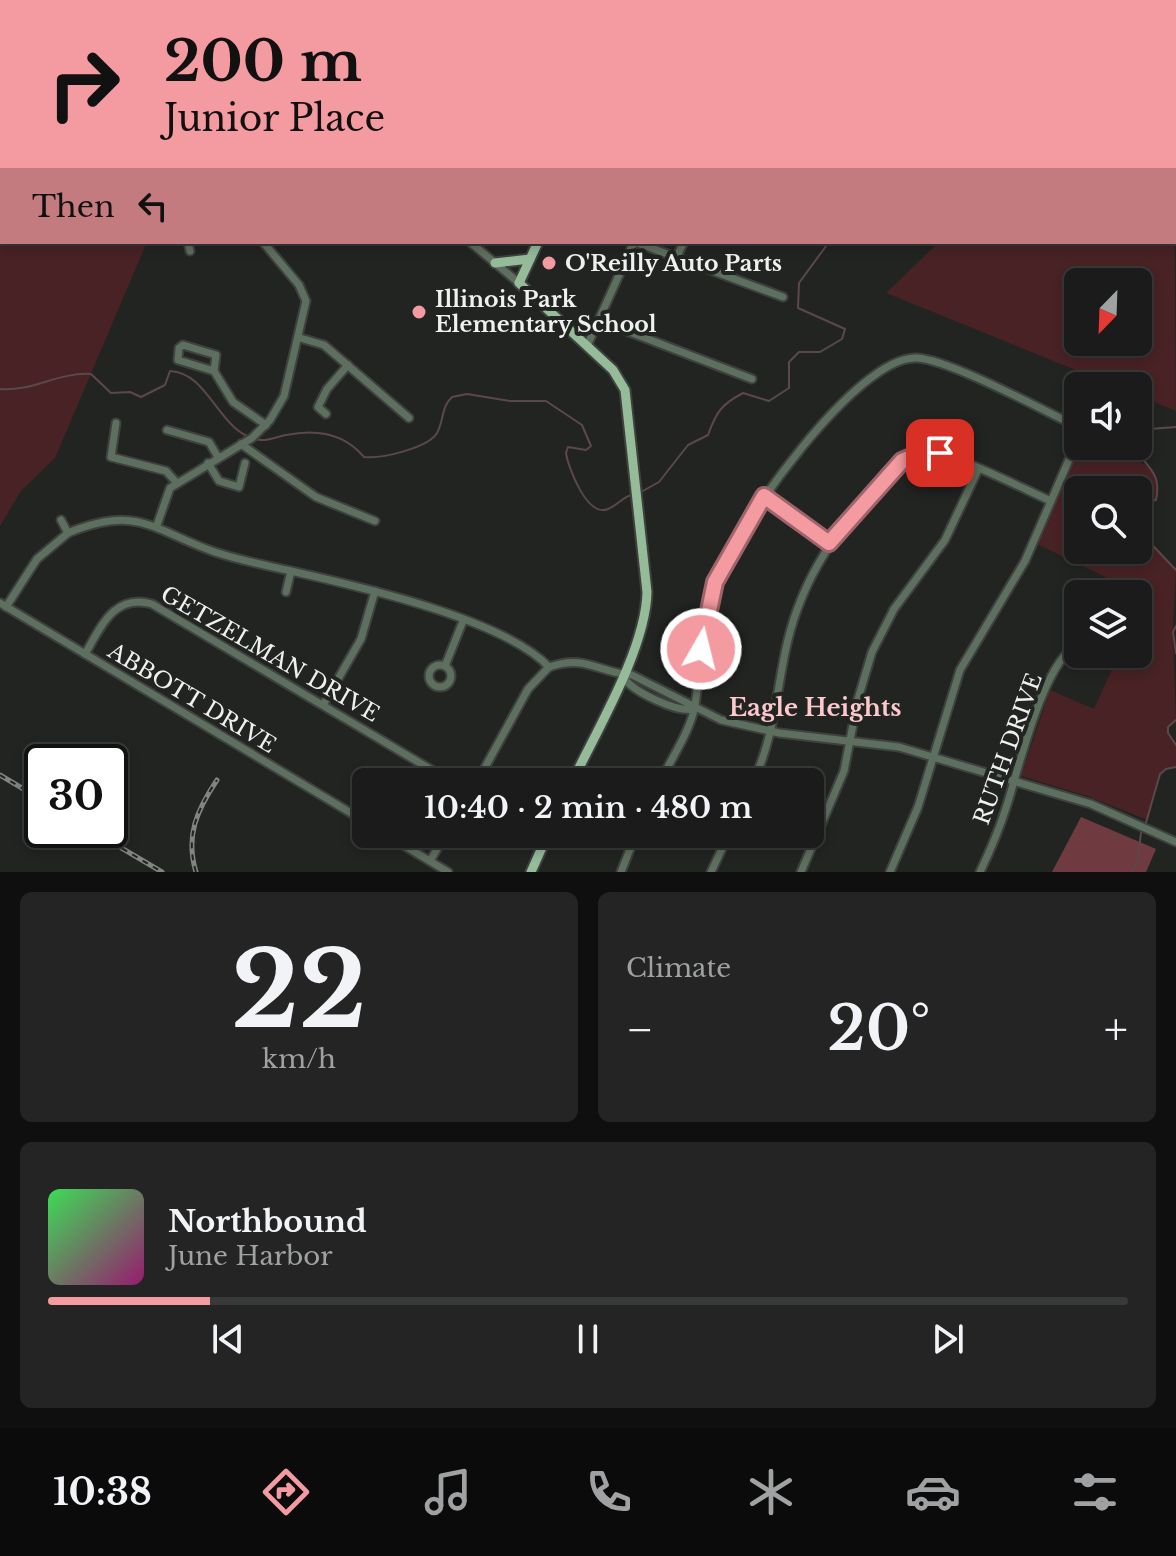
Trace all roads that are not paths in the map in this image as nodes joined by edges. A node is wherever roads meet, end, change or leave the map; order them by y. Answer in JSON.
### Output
{"nodes":[{"id":1,"x":265,"y":244,"type":"edge"},
{"id":2,"x":472,"y":244,"type":"edge"},
{"id":3,"x":537,"y":244,"type":"edge"},
{"id":4,"x":633,"y":244,"type":"edge"},
{"id":5,"x":640,"y":244,"type":"edge"},
{"id":6,"x":683,"y":244,"type":"edge"},
{"id":7,"x":677,"y":256,"type":"junction"},
{"id":8,"x":530,"y":259,"type":"junction"},
{"id":9,"x":495,"y":263,"type":"junction"},
{"id":10,"x":519,"y":283,"type":"junction"},
{"id":11,"x":783,"y":297,"type":"dead end"},
{"id":12,"x":601,"y":321,"type":"junction"},
{"id":13,"x":300,"y":338,"type":"junction"},
{"id":14,"x":587,"y":346,"type":"junction"},
{"id":15,"x":348,"y":365,"type":"junction"},
{"id":16,"x":214,"y":371,"type":"junction"},
{"id":17,"x":752,"y":379,"type":"dead end"},
{"id":18,"x":326,"y":414,"type":"dead end"},
{"id":19,"x":409,"y":418,"type":"dead end"},
{"id":20,"x":1064,"y":421,"type":"edge"},
{"id":21,"x":116,"y":423,"type":"dead end"},
{"id":22,"x":266,"y":425,"type":"junction"},
{"id":23,"x":167,"y":430,"type":"dead end"},
{"id":24,"x":243,"y":443,"type":"junction"},
{"id":25,"x":218,"y":457,"type":"junction"},
{"id":26,"x":1069,"y":460,"type":"edge"},
{"id":27,"x":208,"y":463,"type":"junction"},
{"id":28,"x":245,"y":463,"type":"dead end"},
{"id":29,"x":978,"y":470,"type":"junction"},
{"id":30,"x":176,"y":482,"type":"junction"},
{"id":31,"x":764,"y":496,"type":"junction"},
{"id":32,"x":1051,"y":501,"type":"junction"},
{"id":33,"x":61,"y":520,"type":"dead end"},
{"id":34,"x":375,"y":521,"type":"dead end"},
{"id":35,"x":157,"y":525,"type":"junction"},
{"id":36,"x":68,"y":533,"type":"junction"},
{"id":37,"x":829,"y":543,"type":"junction"},
{"id":38,"x":291,"y":571,"type":"junction"},
{"id":39,"x":375,"y":591,"type":"junction"},
{"id":40,"x":286,"y":592,"type":"dead end"},
{"id":41,"x":3,"y":605,"type":"edge"},
{"id":42,"x":463,"y":621,"type":"junction"},
{"id":43,"x":85,"y":654,"type":"junction"},
{"id":44,"x":1064,"y":657,"type":"edge"},
{"id":45,"x":445,"y":666,"type":"dead end"},
{"id":46,"x":549,"y":667,"type":"junction"},
{"id":47,"x":622,"y":675,"type":"junction"},
{"id":48,"x":323,"y":705,"type":"junction"},
{"id":49,"x":695,"y":709,"type":"junction"},
{"id":50,"x":772,"y":732,"type":"junction"},
{"id":51,"x":852,"y":739,"type":"junction"},
{"id":52,"x":933,"y":758,"type":"junction"},
{"id":53,"x":429,"y":768,"type":"edge"},
{"id":54,"x":485,"y":768,"type":"edge"},
{"id":55,"x":579,"y":768,"type":"edge"},
{"id":56,"x":667,"y":768,"type":"edge"},
{"id":57,"x":758,"y":768,"type":"edge"},
{"id":58,"x":1015,"y":779,"type":"junction"},
{"id":59,"x":352,"y":814,"type":"edge"},
{"id":60,"x":1176,"y":842,"type":"edge"},
{"id":61,"x":408,"y":848,"type":"edge"},
{"id":62,"x":438,"y":848,"type":"edge"},
{"id":63,"x":542,"y":848,"type":"edge"},
{"id":64,"x":630,"y":848,"type":"edge"},
{"id":65,"x":722,"y":848,"type":"edge"},
{"id":66,"x":430,"y":861,"type":"junction"},
{"id":67,"x":448,"y":872,"type":"edge"},
{"id":68,"x":531,"y":872,"type":"edge"},
{"id":69,"x":621,"y":872,"type":"edge"},
{"id":70,"x":711,"y":872,"type":"edge"},
{"id":71,"x":801,"y":872,"type":"edge"},
{"id":72,"x":890,"y":872,"type":"edge"},
{"id":73,"x":980,"y":872,"type":"edge"}],
"edges":[{"from":1,"to":13,"type":"street"},
{"from":2,"to":9,"type":"street"},
{"from":3,"to":8,"type":"main road"},
{"from":4,"to":12,"type":"street"},
{"from":5,"to":7,"type":"street"},
{"from":6,"to":7,"type":"street"},
{"from":7,"to":11,"type":"street"},
{"from":8,"to":9,"type":"main road"},
{"from":8,"to":10,"type":"main road"},
{"from":9,"to":10,"type":"street"},
{"from":10,"to":14,"type":"main road"},
{"from":12,"to":14,"type":"street"},
{"from":12,"to":17,"type":"street"},
{"from":13,"to":15,"type":"street"},
{"from":13,"to":22,"type":"street"},
{"from":14,"to":47,"type":"main road"},
{"from":15,"to":18,"type":"street"},
{"from":15,"to":19,"type":"street"},
{"from":16,"to":16,"type":"street"},
{"from":16,"to":22,"type":"street"},
{"from":20,"to":31,"type":"street"},
{"from":21,"to":30,"type":"street"},
{"from":22,"to":24,"type":"street"},
{"from":23,"to":25,"type":"street"},
{"from":24,"to":25,"type":"street"},
{"from":24,"to":34,"type":"street"},
{"from":25,"to":27,"type":"street"},
{"from":26,"to":32,"type":"street"},
{"from":27,"to":28,"type":"street"},
{"from":27,"to":30,"type":"street"},
{"from":29,"to":32,"type":"street"},
{"from":29,"to":37,"type":"street"},
{"from":29,"to":51,"type":"street"},
{"from":30,"to":35,"type":"street"},
{"from":31,"to":37,"type":"street"},
{"from":31,"to":49,"type":"street"},
{"from":32,"to":52,"type":"street"},
{"from":33,"to":36,"type":"street"},
{"from":35,"to":36,"type":"street"},
{"from":35,"to":38,"type":"street"},
{"from":36,"to":41,"type":"street"},
{"from":37,"to":50,"type":"street"},
{"from":38,"to":39,"type":"street"},
{"from":38,"to":40,"type":"street"},
{"from":39,"to":42,"type":"street"},
{"from":39,"to":48,"type":"street"},
{"from":41,"to":43,"type":"street","name":"ABBOTT DRIVE"},
{"from":42,"to":45,"type":"street"},
{"from":42,"to":46,"type":"street"},
{"from":43,"to":48,"type":"street","name":"GETZELMAN DRIVE"},
{"from":43,"to":59,"type":"street","name":"ABBOTT DRIVE"},
{"from":44,"to":58,"type":"street","name":"RUTH DRIVE"},
{"from":46,"to":47,"type":"street"},
{"from":46,"to":54,"type":"street"},
{"from":47,"to":49,"type":"street"},
{"from":47,"to":55,"type":"main road"},
{"from":48,"to":53,"type":"street","name":"GETZELMAN DRIVE"},
{"from":49,"to":50,"type":"street"},
{"from":49,"to":56,"type":"street"},
{"from":50,"to":51,"type":"street"},
{"from":50,"to":57,"type":"street"},
{"from":51,"to":52,"type":"street"},
{"from":51,"to":71,"type":"street"},
{"from":52,"to":58,"type":"street"},
{"from":52,"to":72,"type":"street"},
{"from":58,"to":60,"type":"street"},
{"from":58,"to":73,"type":"street","name":"RUTH DRIVE"},
{"from":61,"to":66,"type":"street"},
{"from":62,"to":66,"type":"street"},
{"from":63,"to":68,"type":"main road"},
{"from":64,"to":69,"type":"street"},
{"from":65,"to":70,"type":"street"},
{"from":66,"to":67,"type":"street"}]}
